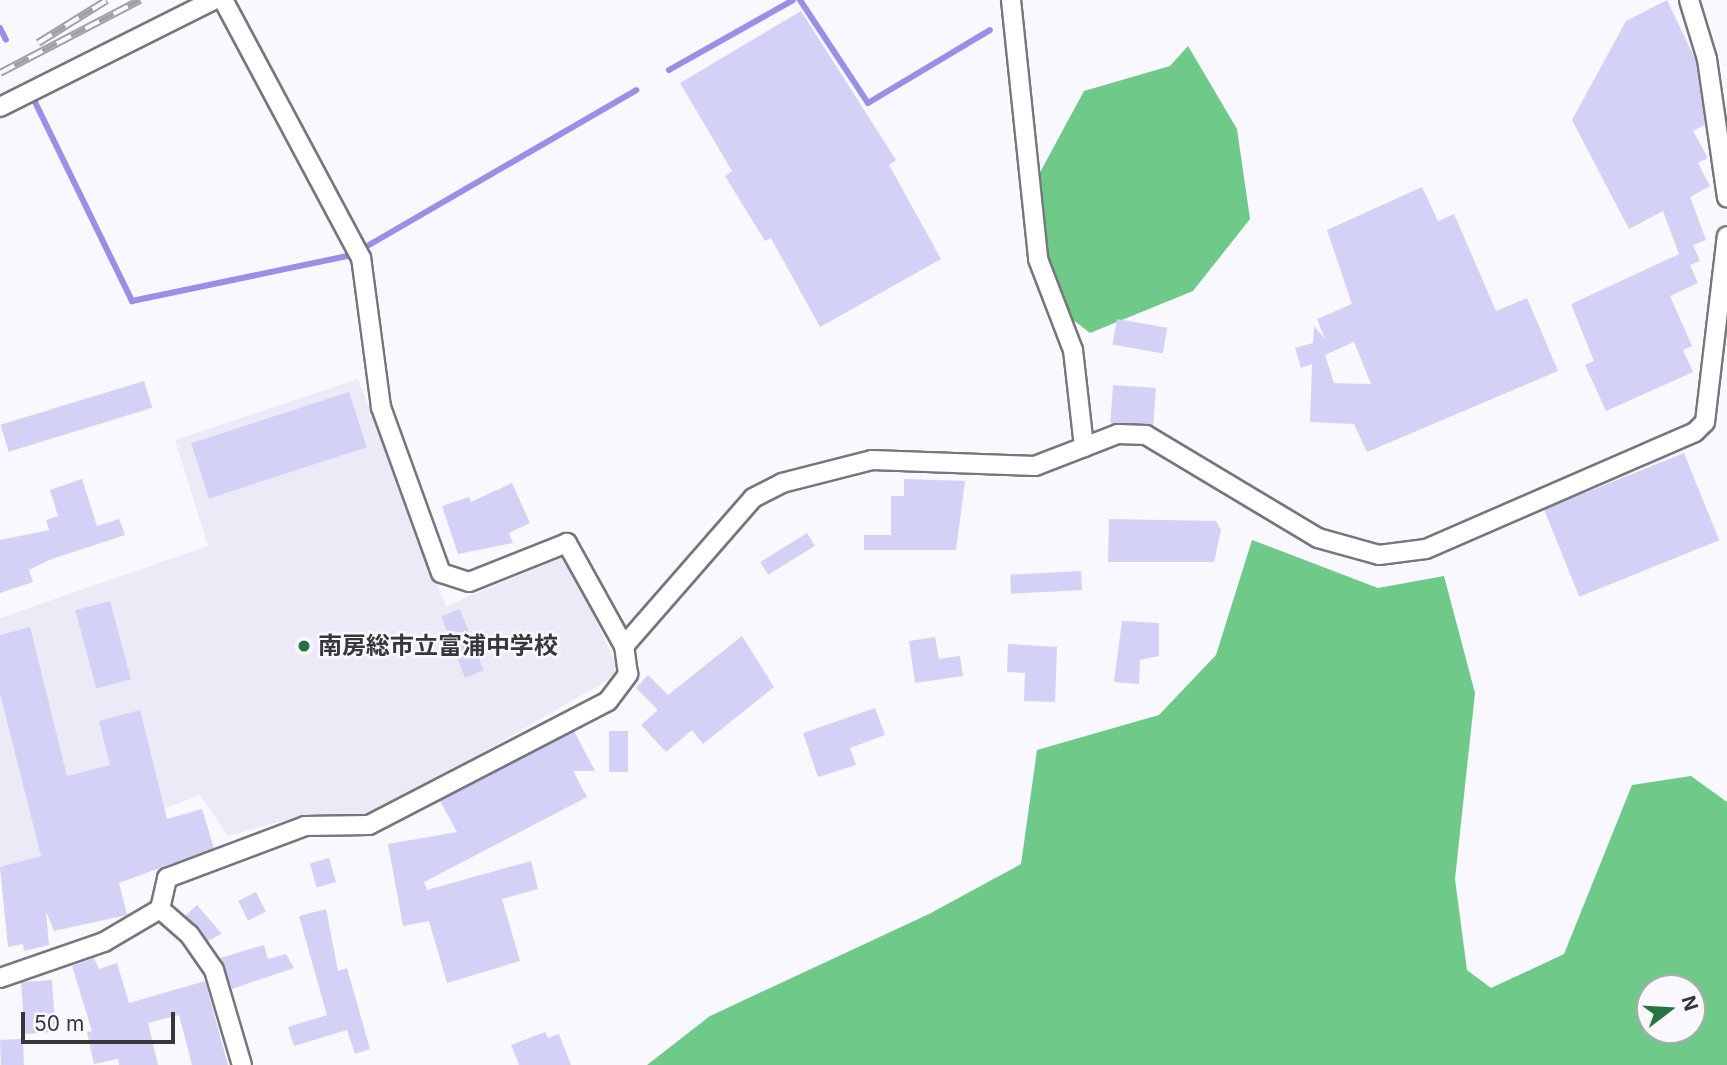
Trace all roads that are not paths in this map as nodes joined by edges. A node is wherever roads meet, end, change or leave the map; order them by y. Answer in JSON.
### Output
{"nodes":[{"id":1,"x":214,"y":0,"type":"edge"},
{"id":2,"x":223,"y":0,"type":"edge"},
{"id":3,"x":1011,"y":0,"type":"edge"},
{"id":4,"x":1689,"y":0,"type":"edge"},
{"id":5,"x":0,"y":107,"type":"edge"},
{"id":6,"x":1727,"y":198,"type":"edge"},
{"id":7,"x":1727,"y":236,"type":"edge"},
{"id":8,"x":1084,"y":447,"type":"junction"},
{"id":9,"x":624,"y":646,"type":"junction"},
{"id":10,"x":160,"y":909,"type":"junction"},
{"id":11,"x":0,"y":978,"type":"edge"},
{"id":12,"x":242,"y":1065,"type":"edge"}],
"edges":[{"from":1,"to":5,"type":"street"},
{"from":2,"to":9,"type":"street"},
{"from":3,"to":8,"type":"street"},
{"from":4,"to":6,"type":"street"},
{"from":7,"to":8,"type":"street"},
{"from":8,"to":9,"type":"street"},
{"from":9,"to":10,"type":"street"},
{"from":10,"to":11,"type":"street"},
{"from":10,"to":12,"type":"street"}]}
